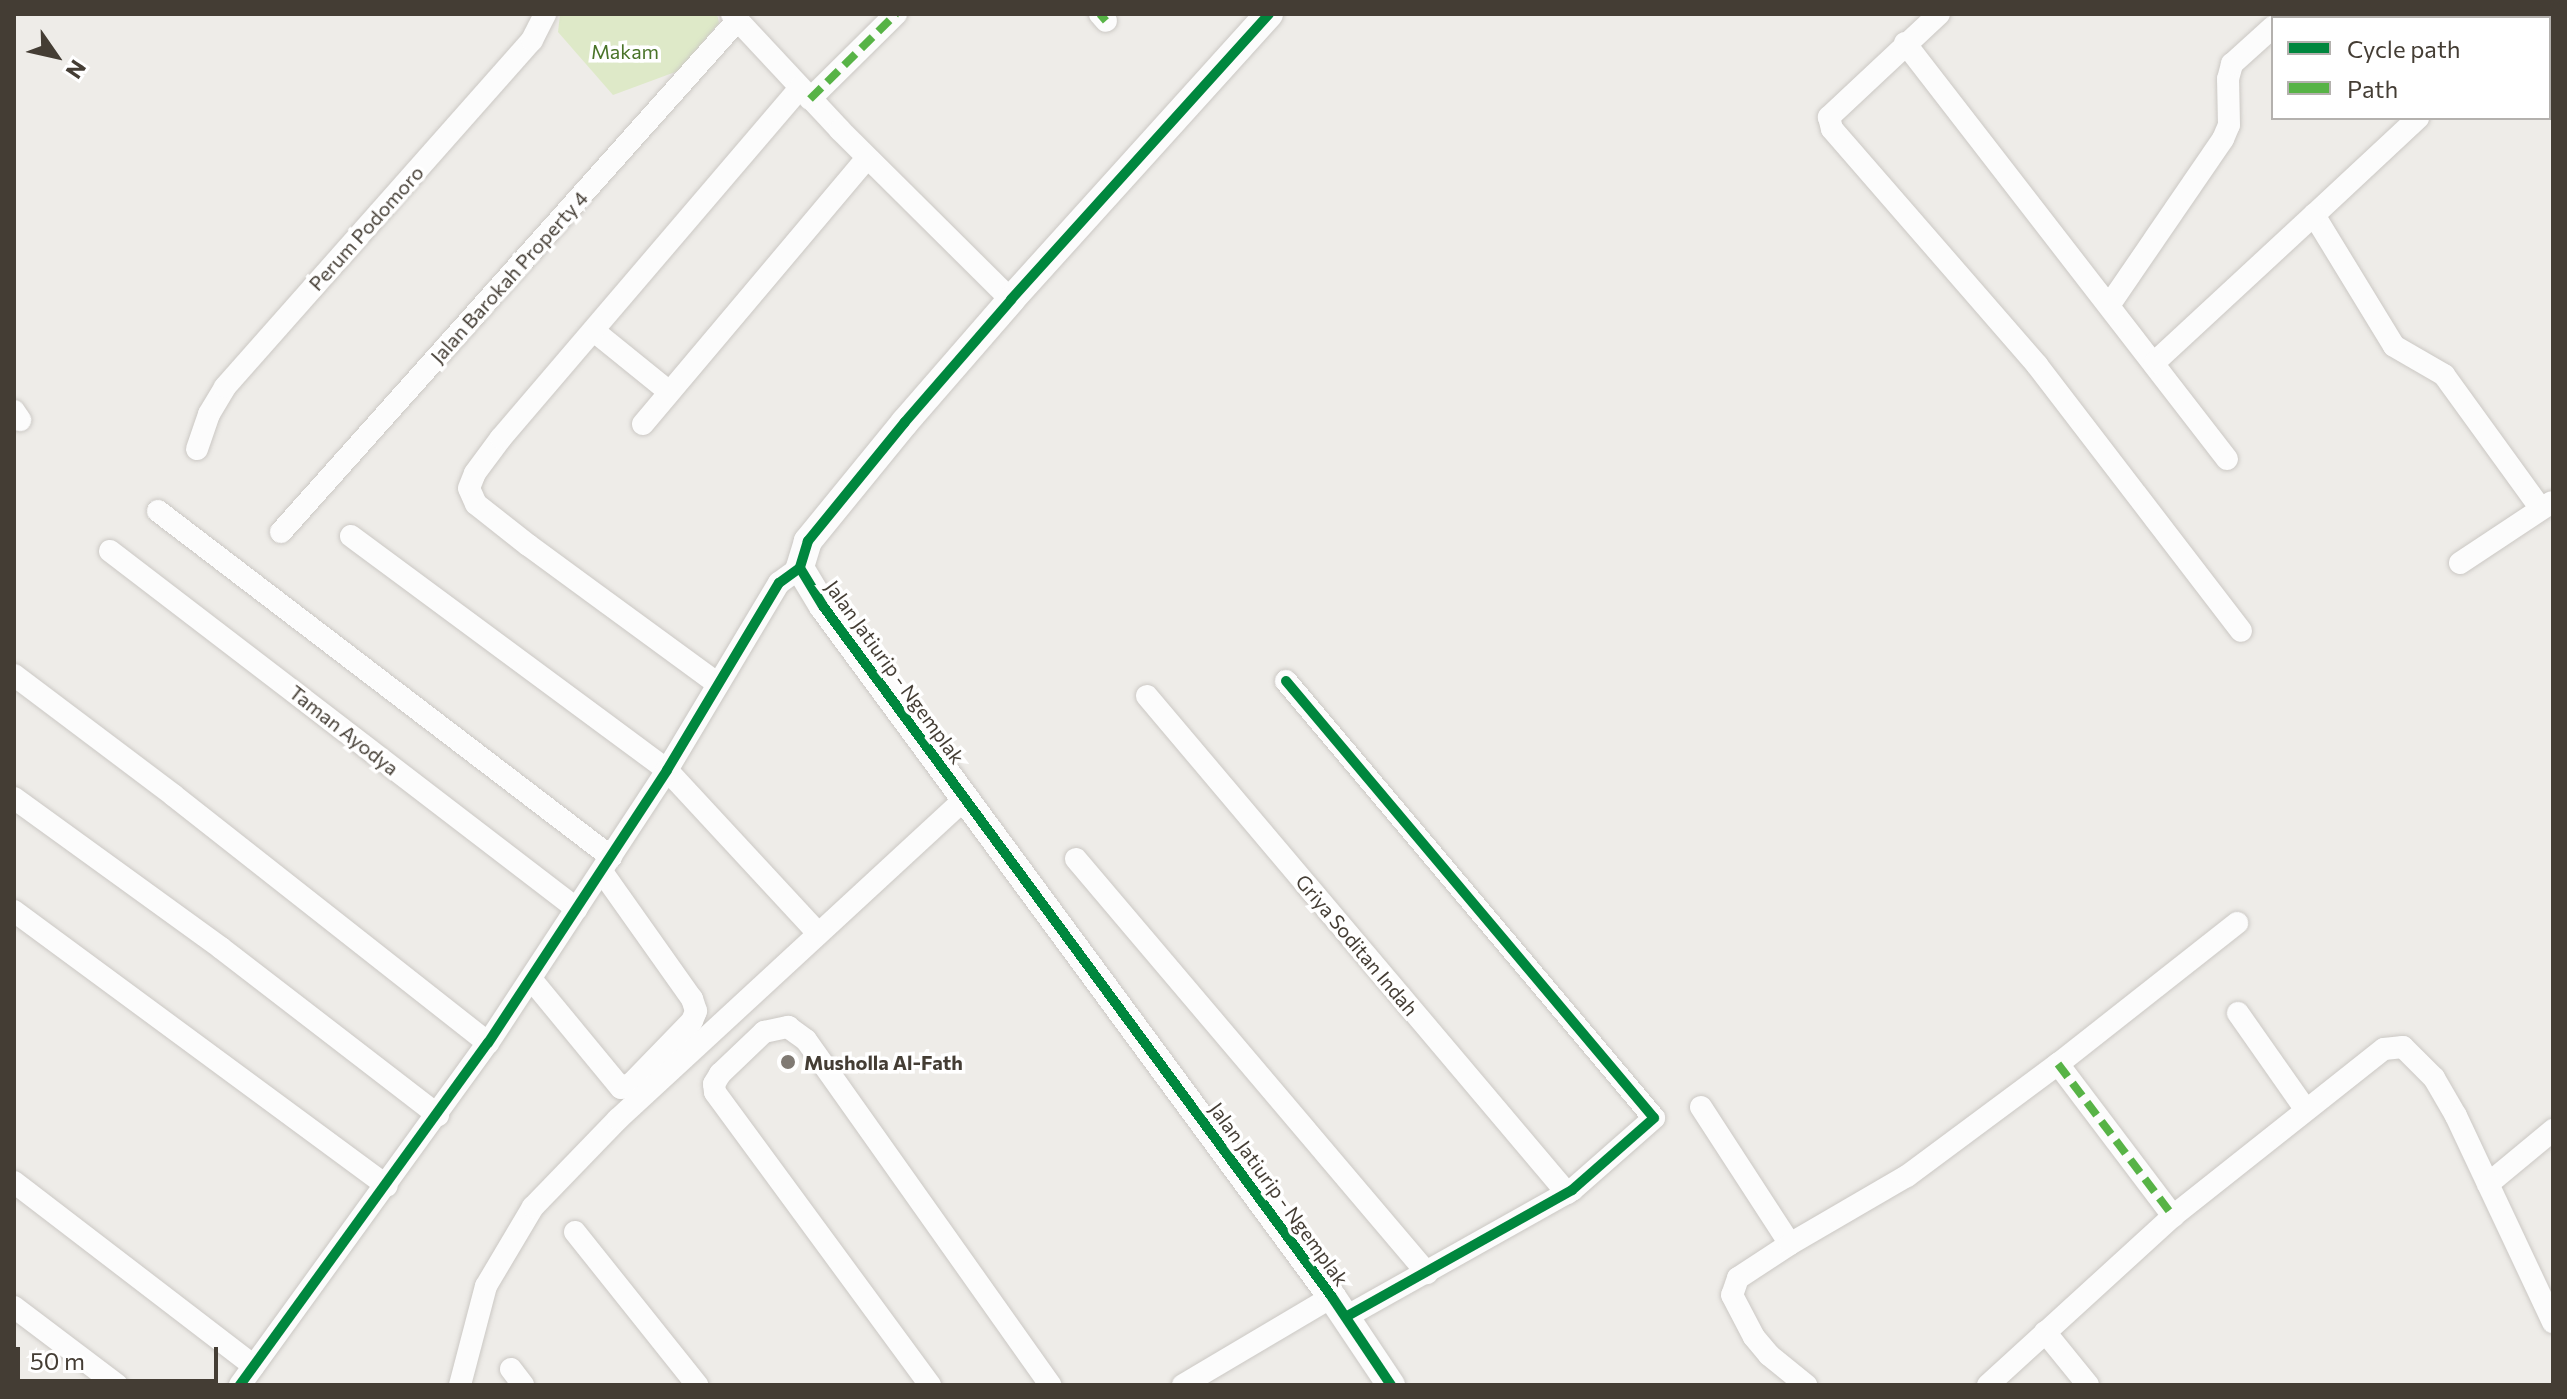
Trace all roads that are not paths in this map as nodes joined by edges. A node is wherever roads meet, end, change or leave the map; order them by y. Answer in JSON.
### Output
{"nodes":[{"id":1,"x":545,"y":14,"type":"edge"},
{"id":2,"x":896,"y":14,"type":"edge"},
{"id":3,"x":1269,"y":14,"type":"edge"},
{"id":4,"x":1939,"y":14,"type":"edge"},
{"id":5,"x":735,"y":18,"type":"edge"},
{"id":6,"x":2271,"y":29,"type":"edge"},
{"id":7,"x":1905,"y":43,"type":"junction"},
{"id":8,"x":805,"y":94,"type":"junction"},
{"id":9,"x":2416,"y":120,"type":"edge"},
{"id":10,"x":867,"y":158,"type":"junction"},
{"id":11,"x":2314,"y":215,"type":"junction"},
{"id":12,"x":1011,"y":300,"type":"junction"},
{"id":13,"x":2110,"y":304,"type":"junction"},
{"id":14,"x":594,"y":331,"type":"junction"},
{"id":15,"x":2155,"y":362,"type":"junction"},
{"id":16,"x":668,"y":391,"type":"junction"},
{"id":17,"x":643,"y":424,"type":"dead end"},
{"id":18,"x":197,"y":449,"type":"dead end"},
{"id":19,"x":2227,"y":459,"type":"dead end"},
{"id":20,"x":2547,"y":505,"type":"edge"},
{"id":21,"x":158,"y":511,"type":"dead end"},
{"id":22,"x":281,"y":532,"type":"dead end"},
{"id":23,"x":351,"y":536,"type":"dead end"},
{"id":24,"x":110,"y":551,"type":"dead end"},
{"id":25,"x":2460,"y":563,"type":"dead end"},
{"id":26,"x":800,"y":568,"type":"junction"},
{"id":27,"x":2241,"y":631,"type":"dead end"},
{"id":28,"x":14,"y":675,"type":"edge"},
{"id":29,"x":1286,"y":681,"type":"dead end"},
{"id":30,"x":718,"y":684,"type":"junction"},
{"id":31,"x":1147,"y":696,"type":"dead end"},
{"id":32,"x":667,"y":770,"type":"junction"},
{"id":33,"x":14,"y":798,"type":"edge"},
{"id":34,"x":978,"y":815,"type":"junction"},
{"id":35,"x":1076,"y":859,"type":"dead end"},
{"id":36,"x":606,"y":864,"type":"junction"},
{"id":37,"x":577,"y":909,"type":"junction"},
{"id":38,"x":14,"y":911,"type":"edge"},
{"id":39,"x":2237,"y":923,"type":"dead end"},
{"id":40,"x":817,"y":932,"type":"junction"},
{"id":41,"x":531,"y":979,"type":"junction"},
{"id":42,"x":2238,"y":1013,"type":"dead end"},
{"id":43,"x":488,"y":1043,"type":"junction"},
{"id":44,"x":2058,"y":1064,"type":"junction"},
{"id":45,"x":1701,"y":1107,"type":"dead end"},
{"id":46,"x":2306,"y":1110,"type":"junction"},
{"id":47,"x":438,"y":1115,"type":"junction"},
{"id":48,"x":2553,"y":1130,"type":"edge"},
{"id":49,"x":14,"y":1182,"type":"edge"},
{"id":50,"x":2488,"y":1184,"type":"junction"},
{"id":51,"x":387,"y":1186,"type":"junction"},
{"id":52,"x":1567,"y":1193,"type":"junction"},
{"id":53,"x":2173,"y":1216,"type":"junction"},
{"id":54,"x":575,"y":1232,"type":"dead end"},
{"id":55,"x":1790,"y":1244,"type":"junction"},
{"id":56,"x":1427,"y":1273,"type":"junction"},
{"id":57,"x":14,"y":1307,"type":"edge"},
{"id":58,"x":1339,"y":1307,"type":"junction"},
{"id":59,"x":2553,"y":1322,"type":"edge"},
{"id":60,"x":2045,"y":1332,"type":"junction"},
{"id":61,"x":254,"y":1366,"type":"junction"},
{"id":62,"x":117,"y":1385,"type":"edge"},
{"id":63,"x":240,"y":1385,"type":"edge"},
{"id":64,"x":460,"y":1385,"type":"edge"},
{"id":65,"x":697,"y":1385,"type":"edge"},
{"id":66,"x":930,"y":1385,"type":"edge"},
{"id":67,"x":1050,"y":1385,"type":"edge"},
{"id":68,"x":1183,"y":1385,"type":"edge"},
{"id":69,"x":1391,"y":1385,"type":"edge"},
{"id":70,"x":1806,"y":1385,"type":"edge"},
{"id":71,"x":1988,"y":1385,"type":"edge"},
{"id":72,"x":2088,"y":1385,"type":"edge"}],
"edges":[{"from":1,"to":18,"type":"street","name":"Perum Podomoro"},
{"from":2,"to":8,"type":"street"},
{"from":3,"to":12,"type":"street","name":"Jalan Jatiurip - Ngemplak"},
{"from":4,"to":7,"type":"street"},
{"from":5,"to":8,"type":"street"},
{"from":5,"to":22,"type":"street","name":"Jalan Barokah Property 4"},
{"from":6,"to":13,"type":"street"},
{"from":7,"to":13,"type":"street"},
{"from":7,"to":27,"type":"street"},
{"from":8,"to":10,"type":"street"},
{"from":8,"to":14,"type":"street"},
{"from":9,"to":11,"type":"street"},
{"from":10,"to":12,"type":"street"},
{"from":10,"to":16,"type":"street"},
{"from":11,"to":15,"type":"street"},
{"from":11,"to":20,"type":"street"},
{"from":12,"to":26,"type":"street","name":"Jalan Jatiurip - Ngemplak"},
{"from":13,"to":15,"type":"street"},
{"from":14,"to":16,"type":"street"},
{"from":14,"to":30,"type":"street"},
{"from":15,"to":19,"type":"street"},
{"from":16,"to":17,"type":"street"},
{"from":20,"to":25,"type":"street"},
{"from":21,"to":36,"type":"street"},
{"from":23,"to":32,"type":"street"},
{"from":24,"to":37,"type":"street","name":"Taman Ayodya"},
{"from":26,"to":30,"type":"street"},
{"from":26,"to":34,"type":"street","name":"Jalan Jatiurip - Ngemplak"},
{"from":28,"to":43,"type":"street"},
{"from":29,"to":52,"type":"street"},
{"from":30,"to":32,"type":"street"},
{"from":31,"to":52,"type":"street","name":"Griya Soditan Indah"},
{"from":32,"to":36,"type":"street"},
{"from":32,"to":40,"type":"street"},
{"from":33,"to":47,"type":"street"},
{"from":34,"to":40,"type":"street"},
{"from":34,"to":58,"type":"street","name":"Jalan Jatiurip - Ngemplak"},
{"from":35,"to":56,"type":"street"},
{"from":36,"to":37,"type":"street"},
{"from":36,"to":41,"type":"street"},
{"from":37,"to":41,"type":"street"},
{"from":38,"to":51,"type":"street"},
{"from":39,"to":44,"type":"street"},
{"from":40,"to":64,"type":"street"},
{"from":41,"to":43,"type":"street"},
{"from":42,"to":46,"type":"street"},
{"from":43,"to":47,"type":"street"},
{"from":44,"to":53,"type":"street"},
{"from":44,"to":55,"type":"street"},
{"from":45,"to":55,"type":"street"},
{"from":46,"to":50,"type":"street"},
{"from":46,"to":53,"type":"street"},
{"from":47,"to":51,"type":"street"},
{"from":48,"to":50,"type":"street"},
{"from":49,"to":61,"type":"street"},
{"from":50,"to":59,"type":"street"},
{"from":51,"to":61,"type":"street"},
{"from":52,"to":56,"type":"street"},
{"from":53,"to":60,"type":"street"},
{"from":54,"to":65,"type":"street"},
{"from":55,"to":70,"type":"street"},
{"from":56,"to":58,"type":"street"},
{"from":57,"to":62,"type":"street"},
{"from":58,"to":68,"type":"street"},
{"from":58,"to":69,"type":"street","name":"Jalan Jatiurip - Ngemplak"},
{"from":60,"to":71,"type":"street"},
{"from":60,"to":72,"type":"street"},
{"from":61,"to":63,"type":"street"},
{"from":66,"to":67,"type":"street"}]}
